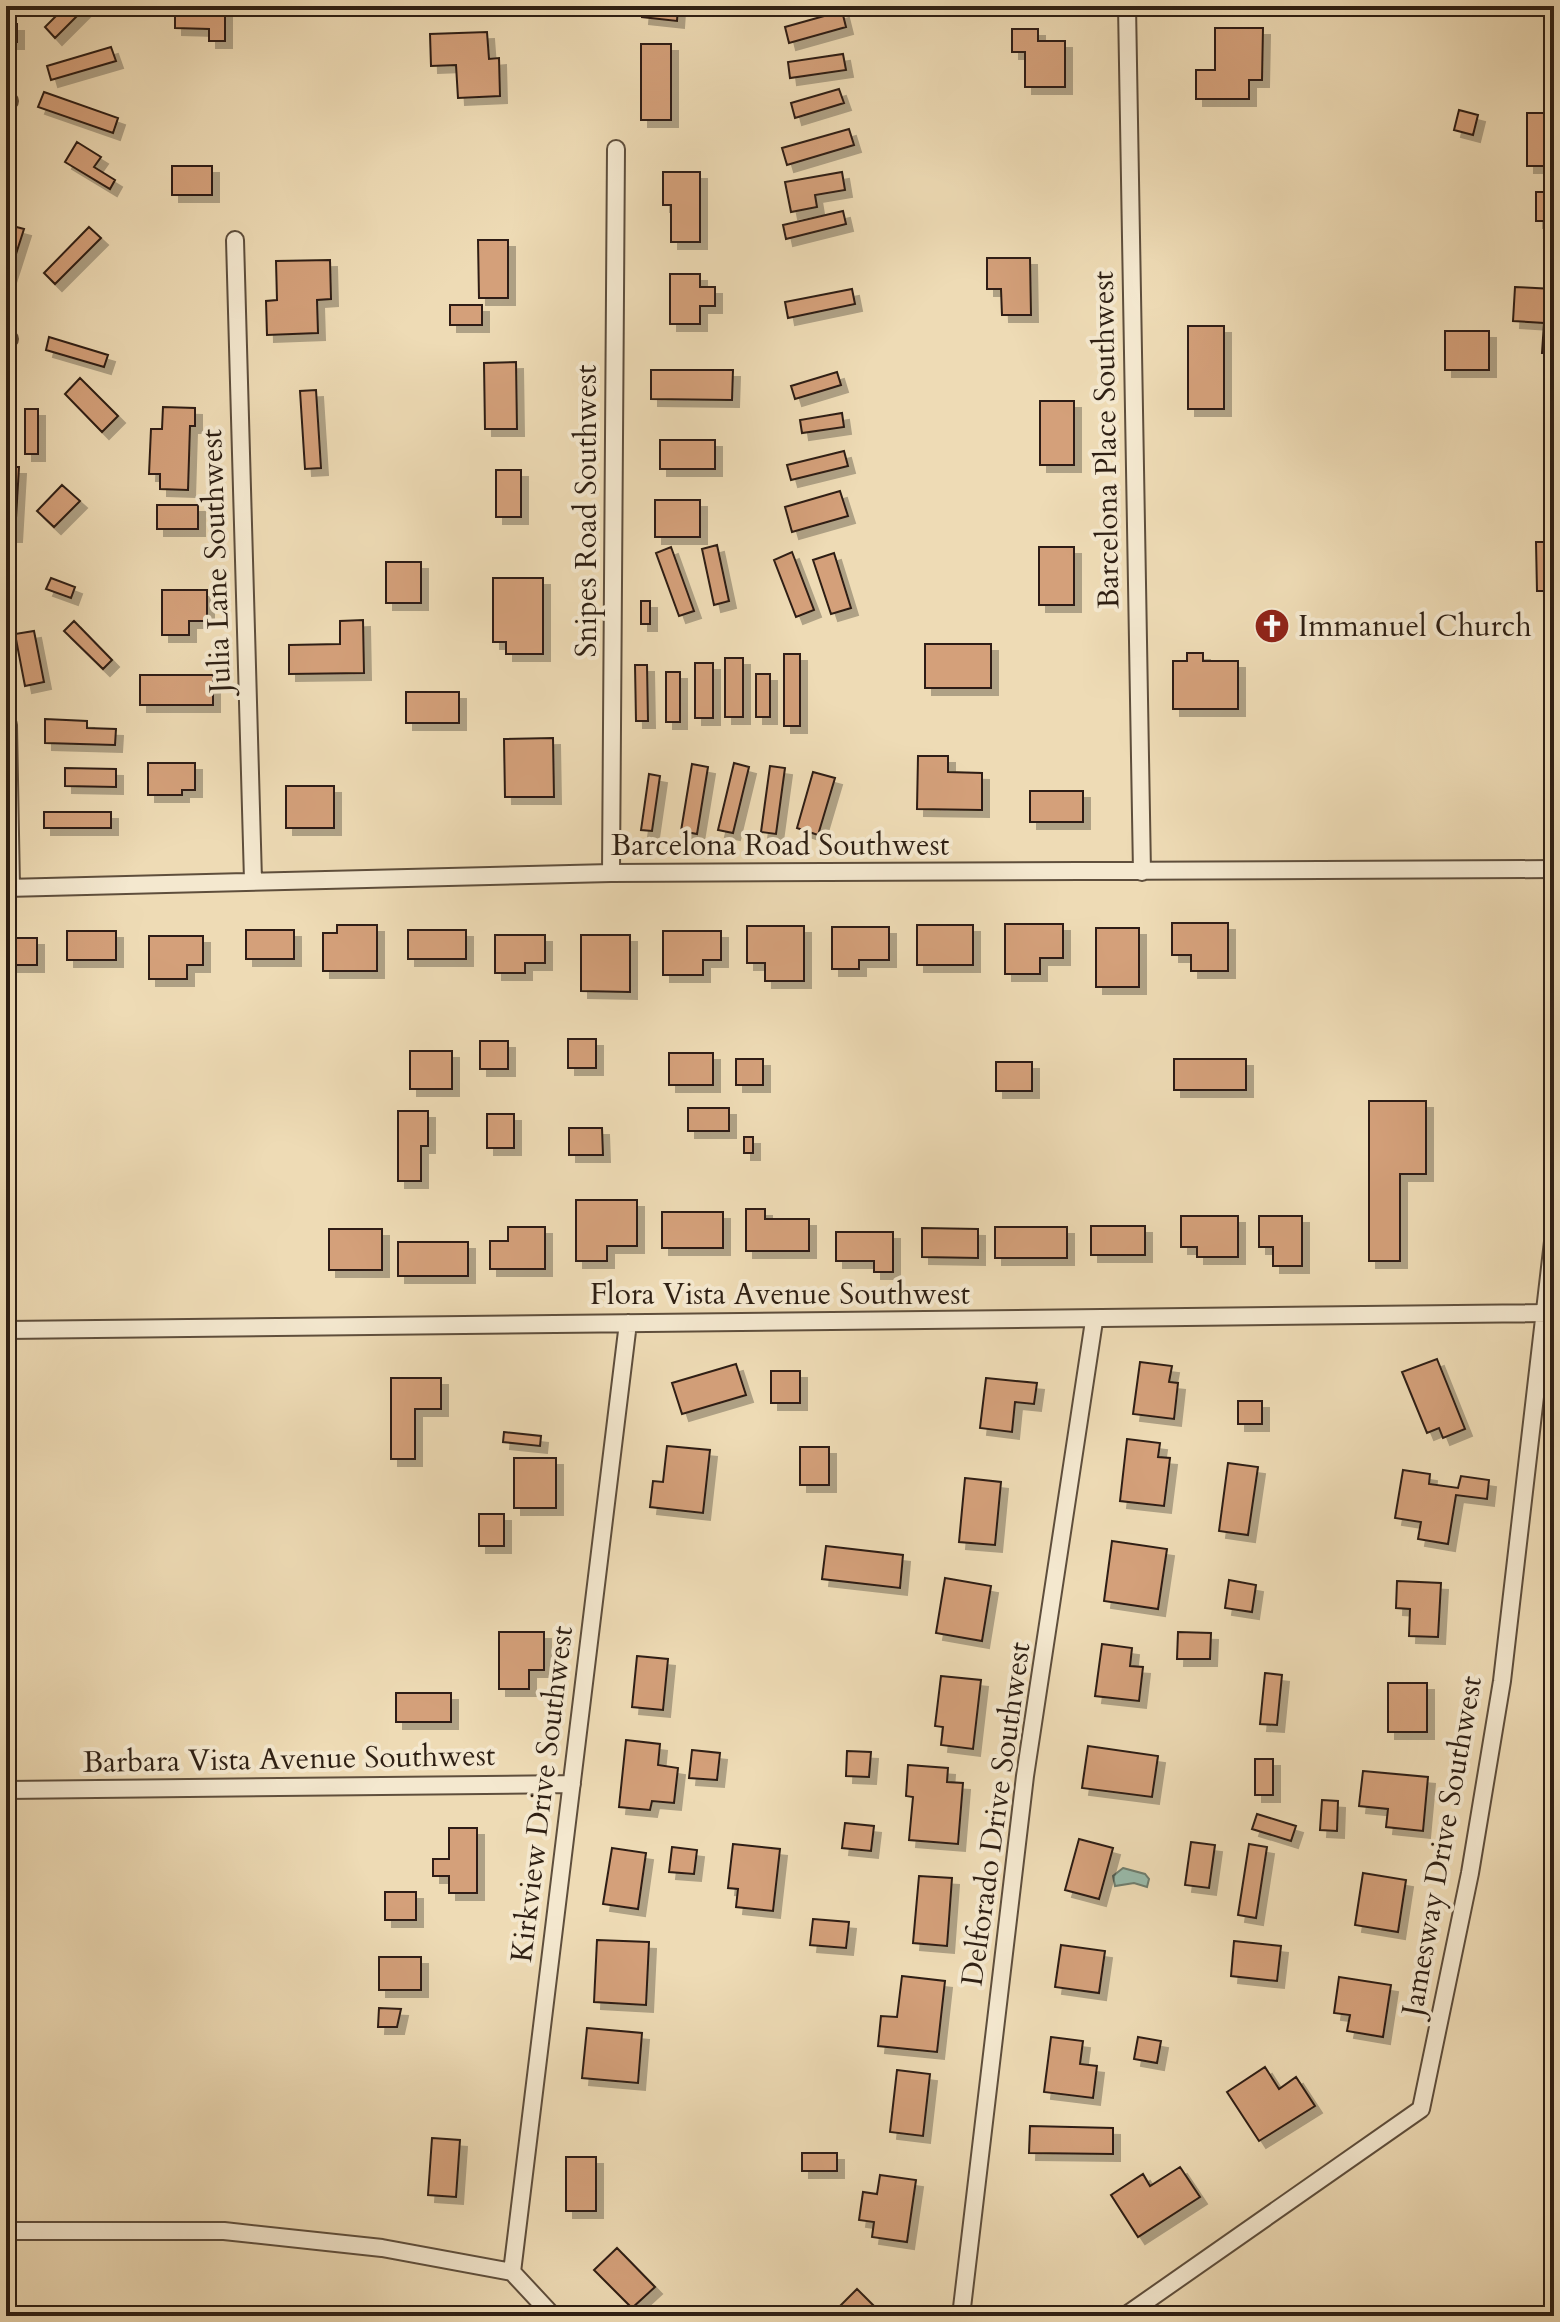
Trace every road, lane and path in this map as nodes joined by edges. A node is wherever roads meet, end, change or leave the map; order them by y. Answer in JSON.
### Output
{"nodes":[{"id":1,"x":1127,"y":6,"type":"edge"},
{"id":2,"x":616,"y":149,"type":"dead end"},
{"id":3,"x":235,"y":240,"type":"dead end"},
{"id":4,"x":8,"y":725,"type":"edge"},
{"id":5,"x":1554,"y":869,"type":"edge"},
{"id":6,"x":1142,"y":872,"type":"junction"},
{"id":7,"x":611,"y":873,"type":"junction"},
{"id":8,"x":253,"y":880,"type":"junction"},
{"id":9,"x":9,"y":888,"type":"edge"},
{"id":10,"x":1554,"y":1233,"type":"edge"},
{"id":11,"x":1549,"y":1313,"type":"edge"},
{"id":12,"x":1094,"y":1321,"type":"junction"},
{"id":13,"x":628,"y":1323,"type":"junction"},
{"id":14,"x":6,"y":1330,"type":"edge"},
{"id":15,"x":572,"y":1784,"type":"junction"},
{"id":16,"x":6,"y":1790,"type":"edge"},
{"id":17,"x":6,"y":2231,"type":"edge"},
{"id":18,"x":512,"y":2272,"type":"junction"},
{"id":19,"x":553,"y":2316,"type":"edge"},
{"id":20,"x":961,"y":2316,"type":"edge"},
{"id":21,"x":1125,"y":2316,"type":"edge"}],
"edges":[{"from":1,"to":6,"type":"street","name":"Barcelona Place Southwest"},
{"from":2,"to":7,"type":"street","name":"Snipes Road Southwest"},
{"from":3,"to":8,"type":"street","name":"Julia Lane Southwest"},
{"from":4,"to":9,"type":"street"},
{"from":5,"to":6,"type":"street","name":"Barcelona Road Southwest"},
{"from":6,"to":7,"type":"street","name":"Barcelona Road Southwest"},
{"from":7,"to":8,"type":"street","name":"Barcelona Road Southwest"},
{"from":8,"to":9,"type":"street","name":"Barcelona Road Southwest"},
{"from":10,"to":11,"type":"street","name":"Jamesway Drive Southwest"},
{"from":11,"to":12,"type":"street","name":"Flora Vista Avenue Southwest"},
{"from":11,"to":21,"type":"street","name":"Jamesway Drive Southwest"},
{"from":12,"to":13,"type":"street","name":"Flora Vista Avenue Southwest"},
{"from":12,"to":20,"type":"street","name":"Delforado Drive Southwest"},
{"from":13,"to":14,"type":"street","name":"Flora Vista Avenue Southwest"},
{"from":13,"to":15,"type":"street","name":"Kirkview Drive Southwest"},
{"from":15,"to":16,"type":"street","name":"Barbara Vista Avenue Southwest"},
{"from":15,"to":18,"type":"street","name":"Kirkview Drive Southwest"},
{"from":17,"to":18,"type":"street"},
{"from":18,"to":19,"type":"street"}]}
